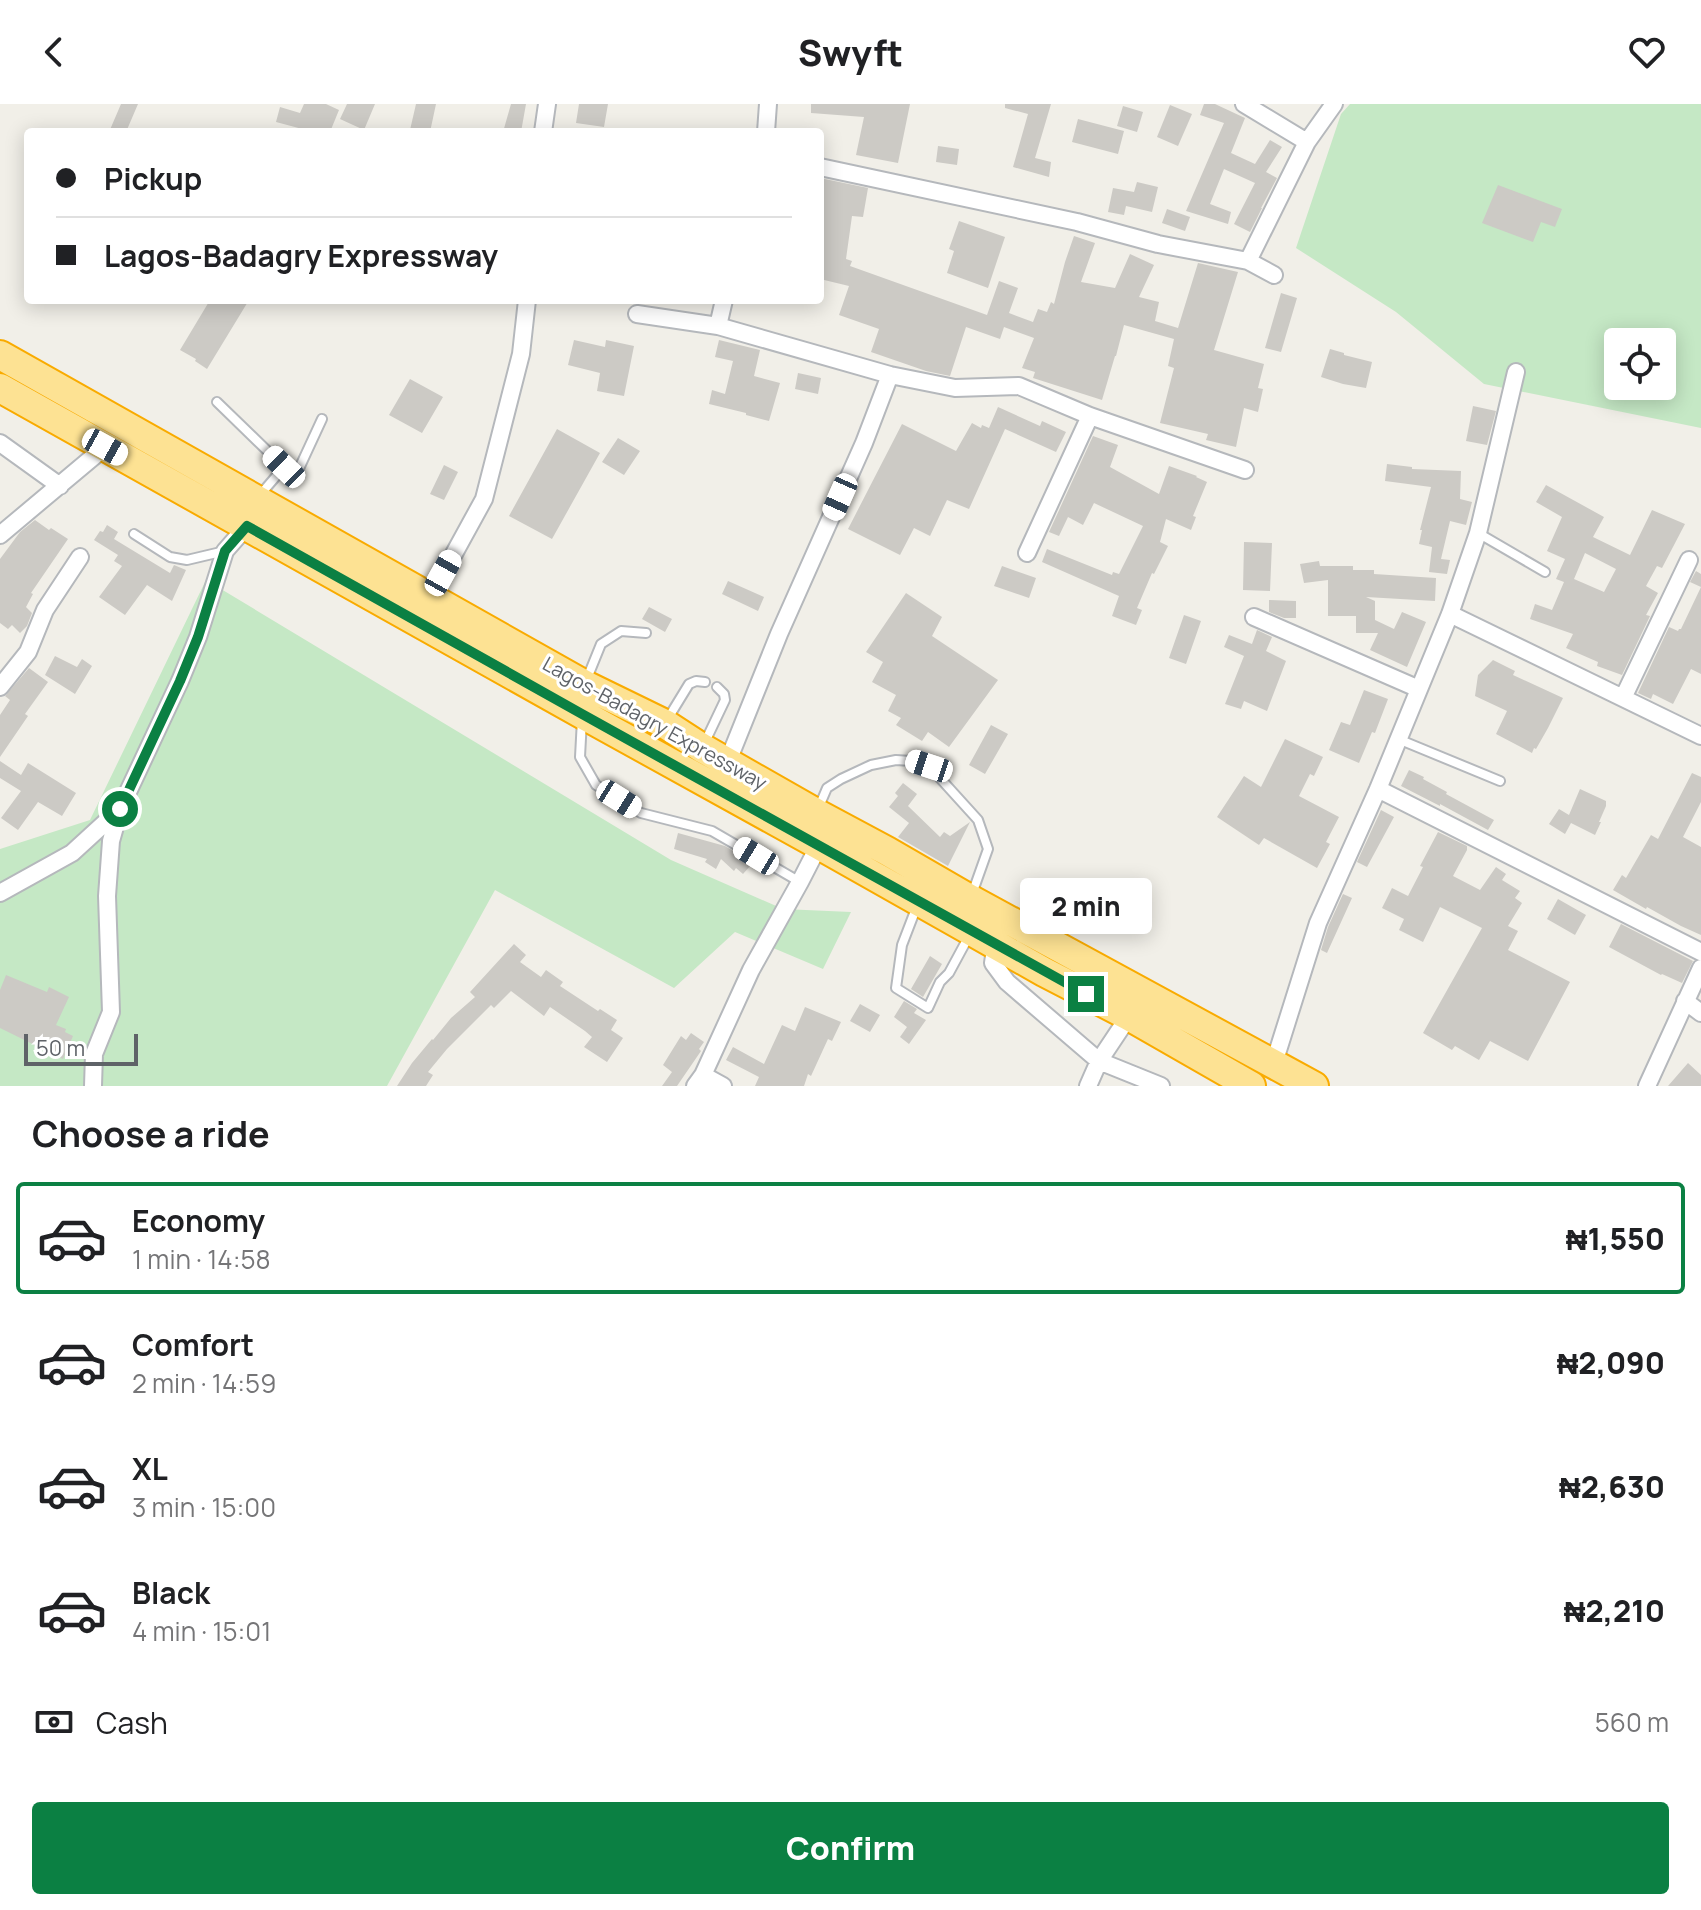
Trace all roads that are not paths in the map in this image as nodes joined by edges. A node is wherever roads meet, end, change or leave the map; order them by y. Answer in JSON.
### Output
{"nodes":[{"id":1,"x":547,"y":104,"type":"edge"},
{"id":2,"x":768,"y":104,"type":"edge"},
{"id":3,"x":1244,"y":104,"type":"edge"},
{"id":4,"x":1334,"y":104,"type":"edge"},
{"id":5,"x":544,"y":128,"type":"edge"},
{"id":6,"x":766,"y":128,"type":"edge"},
{"id":7,"x":1307,"y":142,"type":"junction"},
{"id":8,"x":824,"y":168,"type":"edge"},
{"id":9,"x":1248,"y":261,"type":"junction"},
{"id":10,"x":1274,"y":275,"type":"dead end"},
{"id":11,"x":527,"y":304,"type":"edge"},
{"id":12,"x":723,"y":304,"type":"edge"},
{"id":13,"x":637,"y":314,"type":"dead end"},
{"id":14,"x":718,"y":326,"type":"junction"},
{"id":15,"x":0,"y":355,"type":"edge"},
{"id":16,"x":1516,"y":372,"type":"dead end"},
{"id":17,"x":890,"y":375,"type":"junction"},
{"id":18,"x":0,"y":388,"type":"edge"},
{"id":19,"x":217,"y":402,"type":"dead end"},
{"id":20,"x":1090,"y":416,"type":"junction"},
{"id":21,"x":322,"y":419,"type":"dead end"},
{"id":22,"x":0,"y":443,"type":"edge"},
{"id":23,"x":105,"y":447,"type":"junction"},
{"id":24,"x":284,"y":467,"type":"junction"},
{"id":25,"x":1245,"y":470,"type":"dead end"},
{"id":26,"x":60,"y":486,"type":"junction"},
{"id":27,"x":257,"y":499,"type":"junction"},
{"id":28,"x":247,"y":526,"type":"junction"},
{"id":29,"x":1478,"y":533,"type":"junction"},
{"id":30,"x":134,"y":534,"type":"dead end"},
{"id":31,"x":0,"y":535,"type":"edge"},
{"id":32,"x":225,"y":551,"type":"junction"},
{"id":33,"x":1027,"y":553,"type":"dead end"},
{"id":34,"x":80,"y":557,"type":"dead end"},
{"id":35,"x":1689,"y":560,"type":"dead end"},
{"id":36,"x":1545,"y":572,"type":"dead end"},
{"id":37,"x":423,"y":610,"type":"junction"},
{"id":38,"x":1450,"y":614,"type":"junction"},
{"id":39,"x":1254,"y":617,"type":"dead end"},
{"id":40,"x":646,"y":633,"type":"dead end"},
{"id":41,"x":705,"y":682,"type":"dead end"},
{"id":42,"x":585,"y":685,"type":"junction"},
{"id":43,"x":0,"y":687,"type":"edge"},
{"id":44,"x":717,"y":687,"type":"dead end"},
{"id":45,"x":1419,"y":689,"type":"junction"},
{"id":46,"x":1623,"y":698,"type":"junction"},
{"id":47,"x":582,"y":714,"type":"junction"},
{"id":48,"x":665,"y":724,"type":"junction"},
{"id":49,"x":1701,"y":736,"type":"edge"},
{"id":50,"x":1398,"y":739,"type":"junction"},
{"id":51,"x":702,"y":748,"type":"junction"},
{"id":52,"x":728,"y":761,"type":"junction"},
{"id":53,"x":1500,"y":781,"type":"dead end"},
{"id":54,"x":1378,"y":789,"type":"junction"},
{"id":55,"x":120,"y":809,"type":"junction"},
{"id":56,"x":816,"y":813,"type":"junction"},
{"id":57,"x":819,"y":845,"type":"junction"},
{"id":58,"x":800,"y":882,"type":"junction"},
{"id":59,"x":0,"y":893,"type":"edge"},
{"id":60,"x":970,"y":899,"type":"junction"},
{"id":61,"x":919,"y":902,"type":"junction"},
{"id":62,"x":984,"y":937,"type":"junction"},
{"id":63,"x":1701,"y":952,"type":"edge"},
{"id":64,"x":1701,"y":968,"type":"edge"},
{"id":65,"x":1685,"y":1001,"type":"junction"},
{"id":66,"x":1701,"y":1013,"type":"edge"},
{"id":67,"x":1129,"y":1016,"type":"junction"},
{"id":68,"x":1099,"y":1061,"type":"junction"},
{"id":69,"x":1274,"y":1063,"type":"junction"},
{"id":70,"x":699,"y":1080,"type":"edge"},
{"id":71,"x":93,"y":1086,"type":"edge"},
{"id":72,"x":723,"y":1086,"type":"edge"},
{"id":73,"x":1088,"y":1086,"type":"edge"},
{"id":74,"x":1161,"y":1086,"type":"edge"},
{"id":75,"x":1251,"y":1086,"type":"edge"},
{"id":76,"x":1314,"y":1086,"type":"edge"},
{"id":77,"x":1647,"y":1086,"type":"edge"}],
"edges":[{"from":1,"to":5,"type":"street"},
{"from":2,"to":6,"type":"street"},
{"from":3,"to":7,"type":"street"},
{"from":4,"to":7,"type":"street"},
{"from":7,"to":9,"type":"street"},
{"from":8,"to":9,"type":"street"},
{"from":9,"to":10,"type":"street"},
{"from":11,"to":37,"type":"street"},
{"from":12,"to":14,"type":"street"},
{"from":13,"to":14,"type":"street"},
{"from":14,"to":17,"type":"street"},
{"from":15,"to":27,"type":"highway","name":"Lagos-Badagry Expressway"},
{"from":16,"to":29,"type":"street"},
{"from":17,"to":20,"type":"street"},
{"from":17,"to":52,"type":"street"},
{"from":18,"to":23,"type":"highway","name":"Lagos-Badagry Expressway"},
{"from":19,"to":24,"type":"lane"},
{"from":20,"to":25,"type":"street"},
{"from":20,"to":33,"type":"street"},
{"from":21,"to":24,"type":"lane"},
{"from":22,"to":26,"type":"street"},
{"from":23,"to":26,"type":"street"},
{"from":23,"to":28,"type":"highway","name":"Lagos-Badagry Expressway"},
{"from":24,"to":27,"type":"lane"},
{"from":26,"to":31,"type":"street"},
{"from":27,"to":37,"type":"highway","name":"Lagos-Badagry Expressway"},
{"from":28,"to":32,"type":"street"},
{"from":28,"to":37,"type":"highway","name":"Lagos-Badagry Expressway"},
{"from":29,"to":36,"type":"lane"},
{"from":29,"to":38,"type":"street"},
{"from":30,"to":32,"type":"lane"},
{"from":32,"to":55,"type":"street"},
{"from":34,"to":43,"type":"street"},
{"from":35,"to":46,"type":"street"},
{"from":37,"to":42,"type":"highway","name":"Lagos-Badagry Expressway"},
{"from":37,"to":47,"type":"highway","name":"Lagos-Badagry Expressway"},
{"from":38,"to":45,"type":"street"},
{"from":38,"to":46,"type":"street"},
{"from":39,"to":45,"type":"street"},
{"from":40,"to":42,"type":"lane"},
{"from":41,"to":48,"type":"lane"},
{"from":42,"to":48,"type":"highway","name":"Lagos-Badagry Expressway"},
{"from":44,"to":51,"type":"lane"},
{"from":45,"to":50,"type":"street"},
{"from":46,"to":49,"type":"street"},
{"from":47,"to":57,"type":"highway","name":"Lagos-Badagry Expressway"},
{"from":47,"to":58,"type":"lane"},
{"from":48,"to":51,"type":"highway","name":"Lagos-Badagry Expressway"},
{"from":50,"to":53,"type":"lane"},
{"from":50,"to":54,"type":"street"},
{"from":51,"to":52,"type":"highway","name":"Lagos-Badagry Expressway"},
{"from":52,"to":56,"type":"highway","name":"Lagos-Badagry Expressway"},
{"from":54,"to":63,"type":"street"},
{"from":54,"to":69,"type":"street"},
{"from":55,"to":59,"type":"street"},
{"from":55,"to":71,"type":"street"},
{"from":56,"to":60,"type":"highway","name":"Lagos-Badagry Expressway"},
{"from":56,"to":60,"type":"lane"},
{"from":57,"to":58,"type":"street"},
{"from":57,"to":61,"type":"highway","name":"Lagos-Badagry Expressway"},
{"from":58,"to":70,"type":"street"},
{"from":60,"to":69,"type":"highway","name":"Lagos-Badagry Expressway"},
{"from":61,"to":62,"type":"highway","name":"Lagos-Badagry Expressway"},
{"from":61,"to":62,"type":"lane"},
{"from":62,"to":67,"type":"highway","name":"Lagos-Badagry Expressway"},
{"from":62,"to":68,"type":"street"},
{"from":64,"to":65,"type":"street"},
{"from":65,"to":66,"type":"street"},
{"from":65,"to":77,"type":"street"},
{"from":67,"to":68,"type":"street"},
{"from":67,"to":75,"type":"highway","name":"Lagos-Badagry Expressway"},
{"from":68,"to":73,"type":"street"},
{"from":68,"to":74,"type":"street"},
{"from":69,"to":76,"type":"highway","name":"Lagos-Badagry Expressway"},
{"from":70,"to":72,"type":"street"}]}
